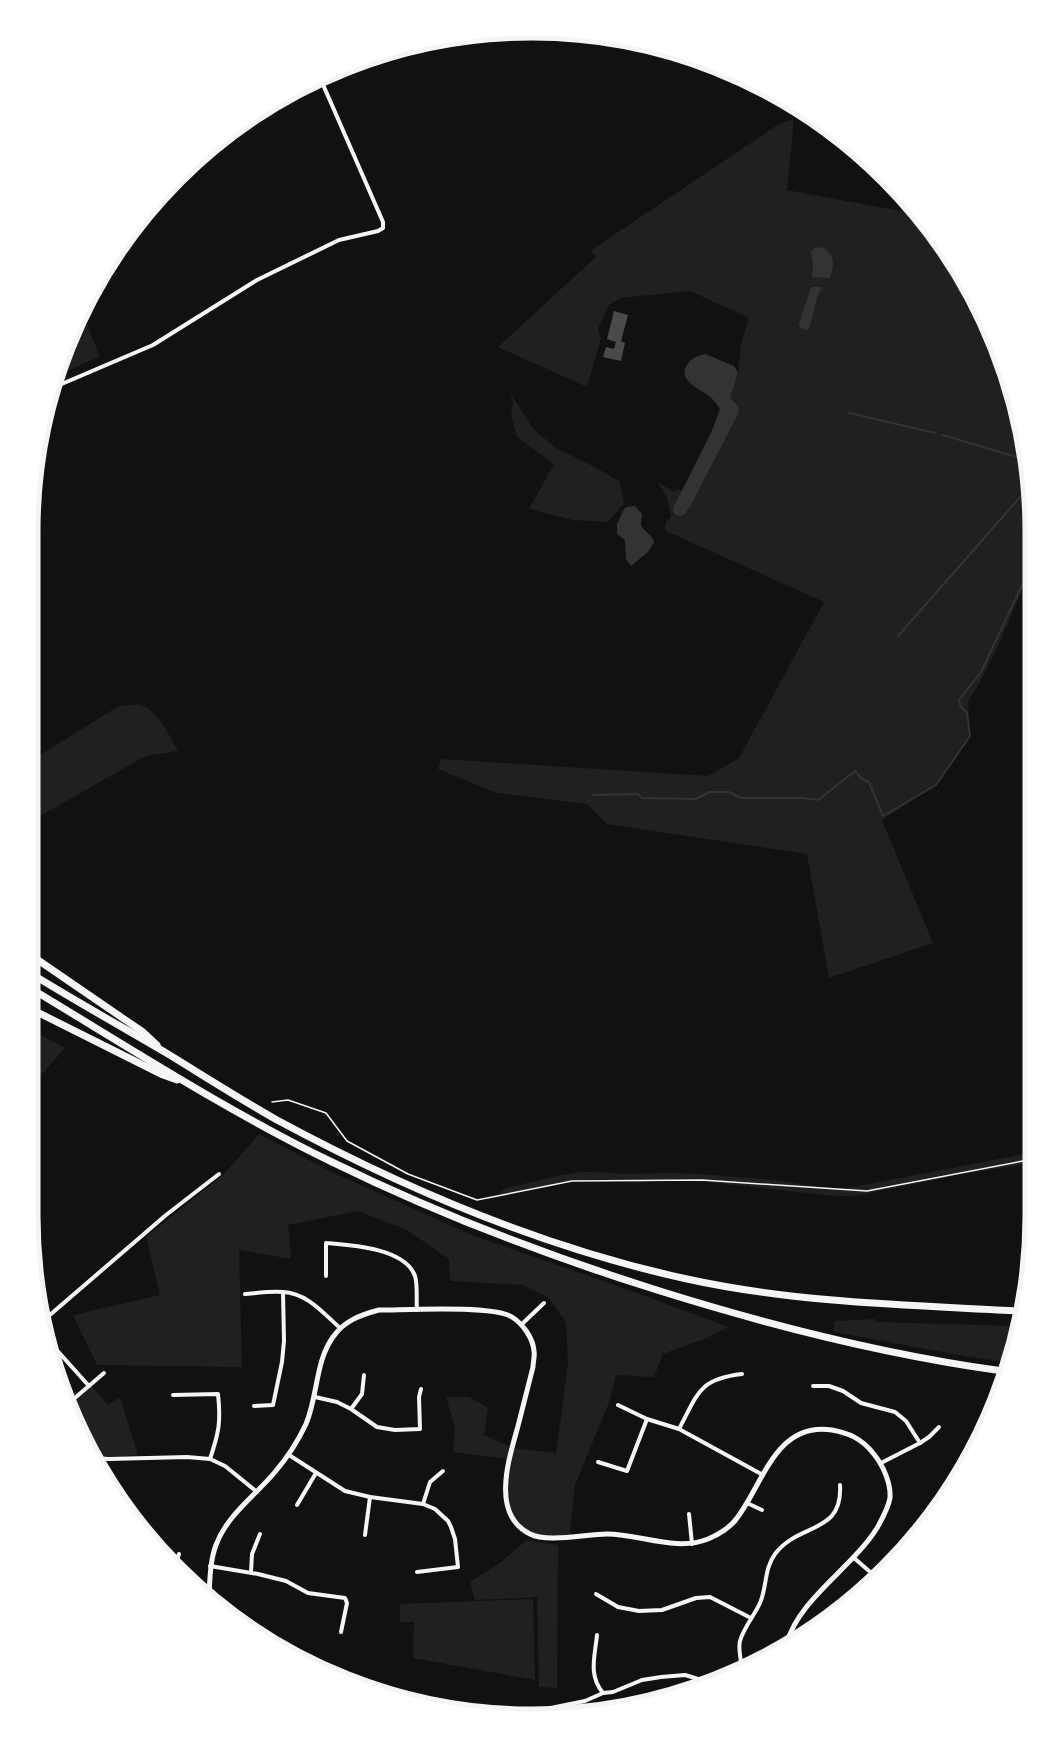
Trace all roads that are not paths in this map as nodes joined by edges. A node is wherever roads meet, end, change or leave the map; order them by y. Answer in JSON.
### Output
{"nodes":[{"id":1,"x":323,"y":85,"type":"edge"},
{"id":2,"x":61,"y":384,"type":"edge"},
{"id":3,"x":38,"y":960,"type":"edge"},
{"id":4,"x":38,"y":978,"type":"edge"},
{"id":5,"x":38,"y":993,"type":"edge"},
{"id":6,"x":38,"y":1012,"type":"edge"},
{"id":7,"x":164,"y":1052,"type":"junction"},
{"id":8,"x":188,"y":1083,"type":"junction"},
{"id":9,"x":219,"y":1174,"type":"dead end"},
{"id":10,"x":326,"y":1276,"type":"dead end"},
{"id":11,"x":283,"y":1292,"type":"junction"},
{"id":12,"x":245,"y":1294,"type":"dead end"},
{"id":13,"x":544,"y":1303,"type":"dead end"},
{"id":14,"x":417,"y":1310,"type":"junction"},
{"id":15,"x":1016,"y":1311,"type":"edge"},
{"id":16,"x":48,"y":1316,"type":"edge"},
{"id":17,"x":522,"y":1324,"type":"junction"},
{"id":18,"x":340,"y":1328,"type":"junction"},
{"id":19,"x":57,"y":1351,"type":"edge"},
{"id":20,"x":1000,"y":1371,"type":"edge"},
{"id":21,"x":104,"y":1373,"type":"dead end"},
{"id":22,"x":742,"y":1374,"type":"dead end"},
{"id":23,"x":364,"y":1375,"type":"dead end"},
{"id":24,"x":89,"y":1386,"type":"junction"},
{"id":25,"x":813,"y":1386,"type":"dead end"},
{"id":26,"x":421,"y":1389,"type":"dead end"},
{"id":27,"x":173,"y":1395,"type":"dead end"},
{"id":28,"x":315,"y":1396,"type":"junction"},
{"id":29,"x":74,"y":1399,"type":"edge"},
{"id":30,"x":618,"y":1405,"type":"dead end"},
{"id":31,"x":254,"y":1406,"type":"dead end"},
{"id":32,"x":351,"y":1409,"type":"junction"},
{"id":33,"x":647,"y":1419,"type":"junction"},
{"id":34,"x":939,"y":1427,"type":"dead end"},
{"id":35,"x":679,"y":1429,"type":"junction"},
{"id":36,"x":920,"y":1443,"type":"junction"},
{"id":37,"x":289,"y":1454,"type":"junction"},
{"id":38,"x":102,"y":1458,"type":"edge"},
{"id":39,"x":210,"y":1459,"type":"junction"},
{"id":40,"x":598,"y":1462,"type":"dead end"},
{"id":41,"x":881,"y":1464,"type":"junction"},
{"id":42,"x":443,"y":1471,"type":"dead end"},
{"id":43,"x":316,"y":1473,"type":"junction"},
{"id":44,"x":763,"y":1475,"type":"junction"},
{"id":45,"x":840,"y":1485,"type":"dead end"},
{"id":46,"x":257,"y":1492,"type":"junction"},
{"id":47,"x":370,"y":1497,"type":"junction"},
{"id":48,"x":747,"y":1503,"type":"junction"},
{"id":49,"x":423,"y":1504,"type":"junction"},
{"id":50,"x":297,"y":1505,"type":"dead end"},
{"id":51,"x":762,"y":1510,"type":"dead end"},
{"id":52,"x":689,"y":1514,"type":"dead end"},
{"id":53,"x":260,"y":1534,"type":"dead end"},
{"id":54,"x":365,"y":1536,"type":"dead end"},
{"id":55,"x":692,"y":1544,"type":"junction"},
{"id":56,"x":179,"y":1554,"type":"dead end"},
{"id":57,"x":178,"y":1558,"type":"edge"},
{"id":58,"x":854,"y":1558,"type":"junction"},
{"id":59,"x":210,"y":1566,"type":"junction"},
{"id":60,"x":251,"y":1572,"type":"junction"},
{"id":61,"x":417,"y":1572,"type":"dead end"},
{"id":62,"x":871,"y":1573,"type":"edge"},
{"id":63,"x":210,"y":1590,"type":"edge"},
{"id":64,"x":596,"y":1594,"type":"dead end"},
{"id":65,"x":751,"y":1618,"type":"junction"},
{"id":66,"x":341,"y":1632,"type":"dead end"},
{"id":67,"x":597,"y":1635,"type":"dead end"},
{"id":68,"x":790,"y":1636,"type":"edge"},
{"id":69,"x":741,"y":1662,"type":"edge"},
{"id":70,"x":699,"y":1679,"type":"edge"},
{"id":71,"x":603,"y":1693,"type":"junction"},
{"id":72,"x":548,"y":1708,"type":"edge"}],
"edges":[{"from":1,"to":2,"type":"street"},
{"from":3,"to":7,"type":"highway"},
{"from":4,"to":7,"type":"highway"},
{"from":5,"to":8,"type":"highway"},
{"from":6,"to":8,"type":"highway"},
{"from":7,"to":15,"type":"highway"},
{"from":8,"to":20,"type":"highway"},
{"from":9,"to":16,"type":"street"},
{"from":10,"to":14,"type":"street"},
{"from":11,"to":12,"type":"street"},
{"from":11,"to":18,"type":"street"},
{"from":11,"to":31,"type":"street"},
{"from":13,"to":17,"type":"street"},
{"from":14,"to":17,"type":"street"},
{"from":14,"to":18,"type":"street"},
{"from":17,"to":55,"type":"street"},
{"from":18,"to":28,"type":"street"},
{"from":19,"to":24,"type":"street"},
{"from":21,"to":24,"type":"street"},
{"from":22,"to":35,"type":"street"},
{"from":23,"to":32,"type":"street"},
{"from":24,"to":29,"type":"street"},
{"from":25,"to":36,"type":"street"},
{"from":26,"to":32,"type":"street"},
{"from":27,"to":39,"type":"street"},
{"from":28,"to":32,"type":"street"},
{"from":28,"to":37,"type":"street"},
{"from":30,"to":33,"type":"street"},
{"from":33,"to":35,"type":"street"},
{"from":33,"to":40,"type":"street"},
{"from":34,"to":36,"type":"street"},
{"from":35,"to":44,"type":"street"},
{"from":36,"to":41,"type":"street"},
{"from":37,"to":43,"type":"street"},
{"from":37,"to":46,"type":"street"},
{"from":38,"to":39,"type":"street"},
{"from":39,"to":46,"type":"street"},
{"from":41,"to":44,"type":"street"},
{"from":41,"to":58,"type":"street"},
{"from":42,"to":49,"type":"street"},
{"from":43,"to":47,"type":"street"},
{"from":43,"to":50,"type":"street"},
{"from":44,"to":48,"type":"street"},
{"from":45,"to":65,"type":"street"},
{"from":46,"to":59,"type":"street"},
{"from":47,"to":49,"type":"street"},
{"from":47,"to":54,"type":"street"},
{"from":48,"to":51,"type":"street"},
{"from":48,"to":55,"type":"street"},
{"from":49,"to":61,"type":"street"},
{"from":52,"to":55,"type":"street"},
{"from":53,"to":60,"type":"street"},
{"from":56,"to":57,"type":"street"},
{"from":58,"to":62,"type":"street"},
{"from":58,"to":68,"type":"street"},
{"from":59,"to":60,"type":"street"},
{"from":59,"to":63,"type":"street"},
{"from":60,"to":66,"type":"street"},
{"from":64,"to":65,"type":"street"},
{"from":65,"to":69,"type":"street"},
{"from":67,"to":71,"type":"street"},
{"from":70,"to":71,"type":"street"},
{"from":71,"to":72,"type":"street"}]}
